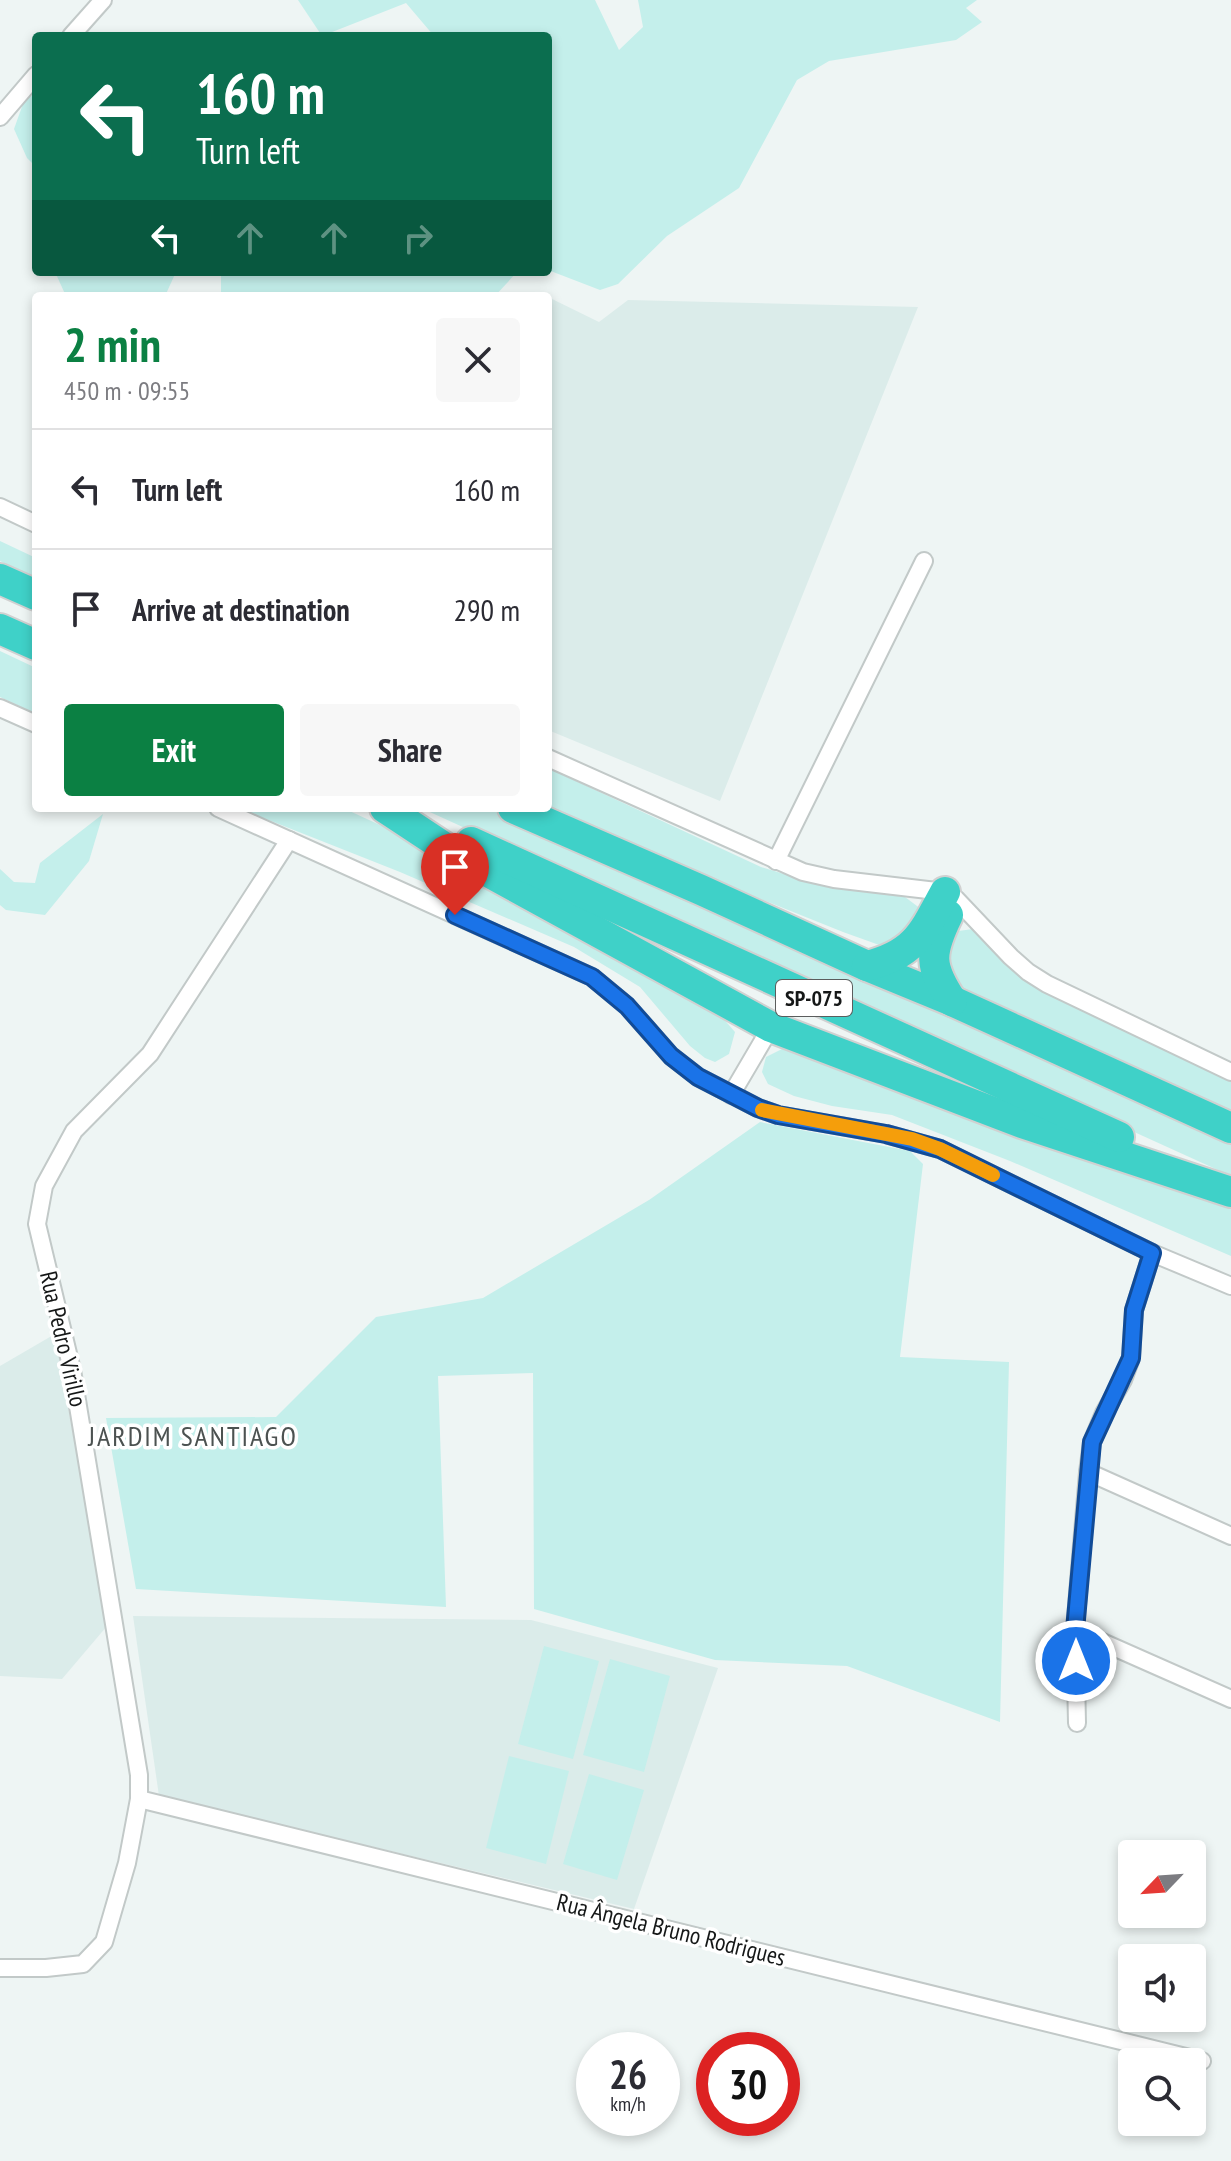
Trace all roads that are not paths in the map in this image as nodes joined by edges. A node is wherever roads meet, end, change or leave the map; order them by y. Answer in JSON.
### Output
{"nodes":[{"id":1,"x":103,"y":0,"type":"edge"},
{"id":2,"x":75,"y":32,"type":"edge"},
{"id":3,"x":32,"y":80,"type":"edge"},
{"id":4,"x":0,"y":117,"type":"edge"},
{"id":5,"x":0,"y":507,"type":"edge"},
{"id":6,"x":32,"y":522,"type":"edge"},
{"id":7,"x":924,"y":561,"type":"dead end"},
{"id":8,"x":0,"y":579,"type":"edge"},
{"id":9,"x":32,"y":593,"type":"edge"},
{"id":10,"x":0,"y":629,"type":"edge"},
{"id":11,"x":32,"y":643,"type":"edge"},
{"id":12,"x":0,"y":708,"type":"edge"},
{"id":13,"x":32,"y":722,"type":"edge"},
{"id":14,"x":552,"y":760,"type":"edge"},
{"id":15,"x":227,"y":812,"type":"edge"},
{"id":16,"x":391,"y":812,"type":"edge"},
{"id":17,"x":406,"y":812,"type":"edge"},
{"id":18,"x":522,"y":812,"type":"edge"},
{"id":19,"x":289,"y":840,"type":"junction"},
{"id":20,"x":776,"y":861,"type":"junction"},
{"id":21,"x":950,"y":895,"type":"junction"},
{"id":22,"x":867,"y":966,"type":"junction"},
{"id":23,"x":952,"y":1001,"type":"junction"},
{"id":24,"x":771,"y":1027,"type":"junction"},
{"id":25,"x":1231,"y":1072,"type":"edge"},
{"id":26,"x":731,"y":1095,"type":"junction"},
{"id":27,"x":1231,"y":1128,"type":"edge"},
{"id":28,"x":1231,"y":1190,"type":"edge"},
{"id":29,"x":1152,"y":1253,"type":"junction"},
{"id":30,"x":1231,"y":1286,"type":"edge"},
{"id":31,"x":1088,"y":1472,"type":"junction"},
{"id":32,"x":1231,"y":1536,"type":"edge"},
{"id":33,"x":1075,"y":1630,"type":"junction"},
{"id":34,"x":1231,"y":1699,"type":"edge"},
{"id":35,"x":1077,"y":1723,"type":"dead end"},
{"id":36,"x":139,"y":1799,"type":"junction"},
{"id":37,"x":0,"y":1968,"type":"edge"},
{"id":38,"x":1149,"y":2048,"type":"edge"}],
"edges":[{"from":1,"to":2,"type":"street"},
{"from":3,"to":4,"type":"street"},
{"from":5,"to":6,"type":"street"},
{"from":7,"to":20,"type":"street"},
{"from":8,"to":9,"type":"highway"},
{"from":10,"to":11,"type":"highway"},
{"from":12,"to":13,"type":"street"},
{"from":14,"to":20,"type":"street"},
{"from":15,"to":19,"type":"street"},
{"from":16,"to":24,"type":"highway"},
{"from":17,"to":28,"type":"highway","number":"SP-075"},
{"from":18,"to":22,"type":"highway","number":"SP-075"},
{"from":19,"to":26,"type":"street"},
{"from":19,"to":36,"type":"street","name":"Rua Pedro Virillo"},
{"from":20,"to":21,"type":"street"},
{"from":21,"to":22,"type":"highway"},
{"from":21,"to":23,"type":"highway"},
{"from":21,"to":25,"type":"street"},
{"from":22,"to":23,"type":"highway","number":"SP-075"},
{"from":23,"to":27,"type":"highway","number":"SP-075"},
{"from":24,"to":26,"type":"street"},
{"from":24,"to":28,"type":"highway"},
{"from":26,"to":29,"type":"street"},
{"from":29,"to":30,"type":"street"},
{"from":29,"to":31,"type":"street"},
{"from":31,"to":32,"type":"street"},
{"from":31,"to":33,"type":"street"},
{"from":33,"to":34,"type":"street"},
{"from":33,"to":35,"type":"street"},
{"from":36,"to":37,"type":"street","name":"Rua Pedro Virillo"},
{"from":36,"to":38,"type":"street","name":"Rua Ângela Bruno Rodrigues"}]}
